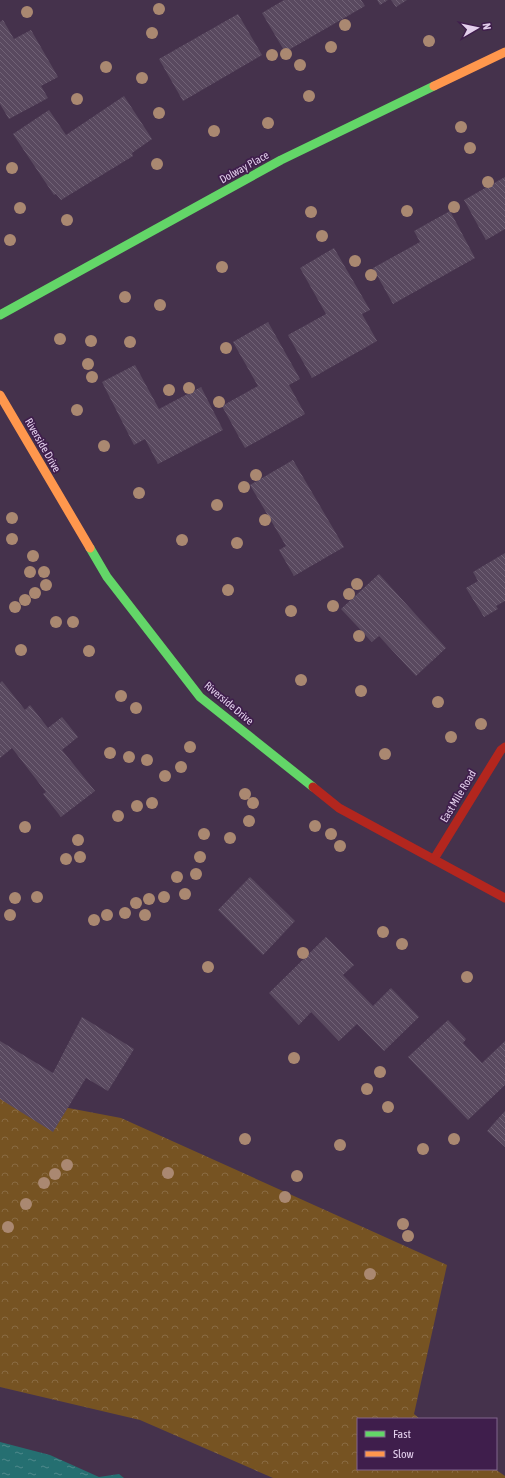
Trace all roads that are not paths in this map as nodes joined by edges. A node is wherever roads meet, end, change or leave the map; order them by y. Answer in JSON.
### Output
{"nodes":[{"id":1,"x":505,"y":52,"type":"edge"},
{"id":2,"x":0,"y":315,"type":"edge"},
{"id":3,"x":0,"y":395,"type":"edge"},
{"id":4,"x":505,"y":747,"type":"edge"},
{"id":5,"x":434,"y":859,"type":"junction"},
{"id":6,"x":505,"y":898,"type":"edge"}],
"edges":[{"from":1,"to":2,"type":"main road","name":"Dolway Place"},
{"from":3,"to":5,"type":"main road","name":"Riverside Drive"},
{"from":4,"to":5,"type":"main road","name":"East Mile Road"},
{"from":5,"to":6,"type":"main road","name":"Riverside Drive"}]}
